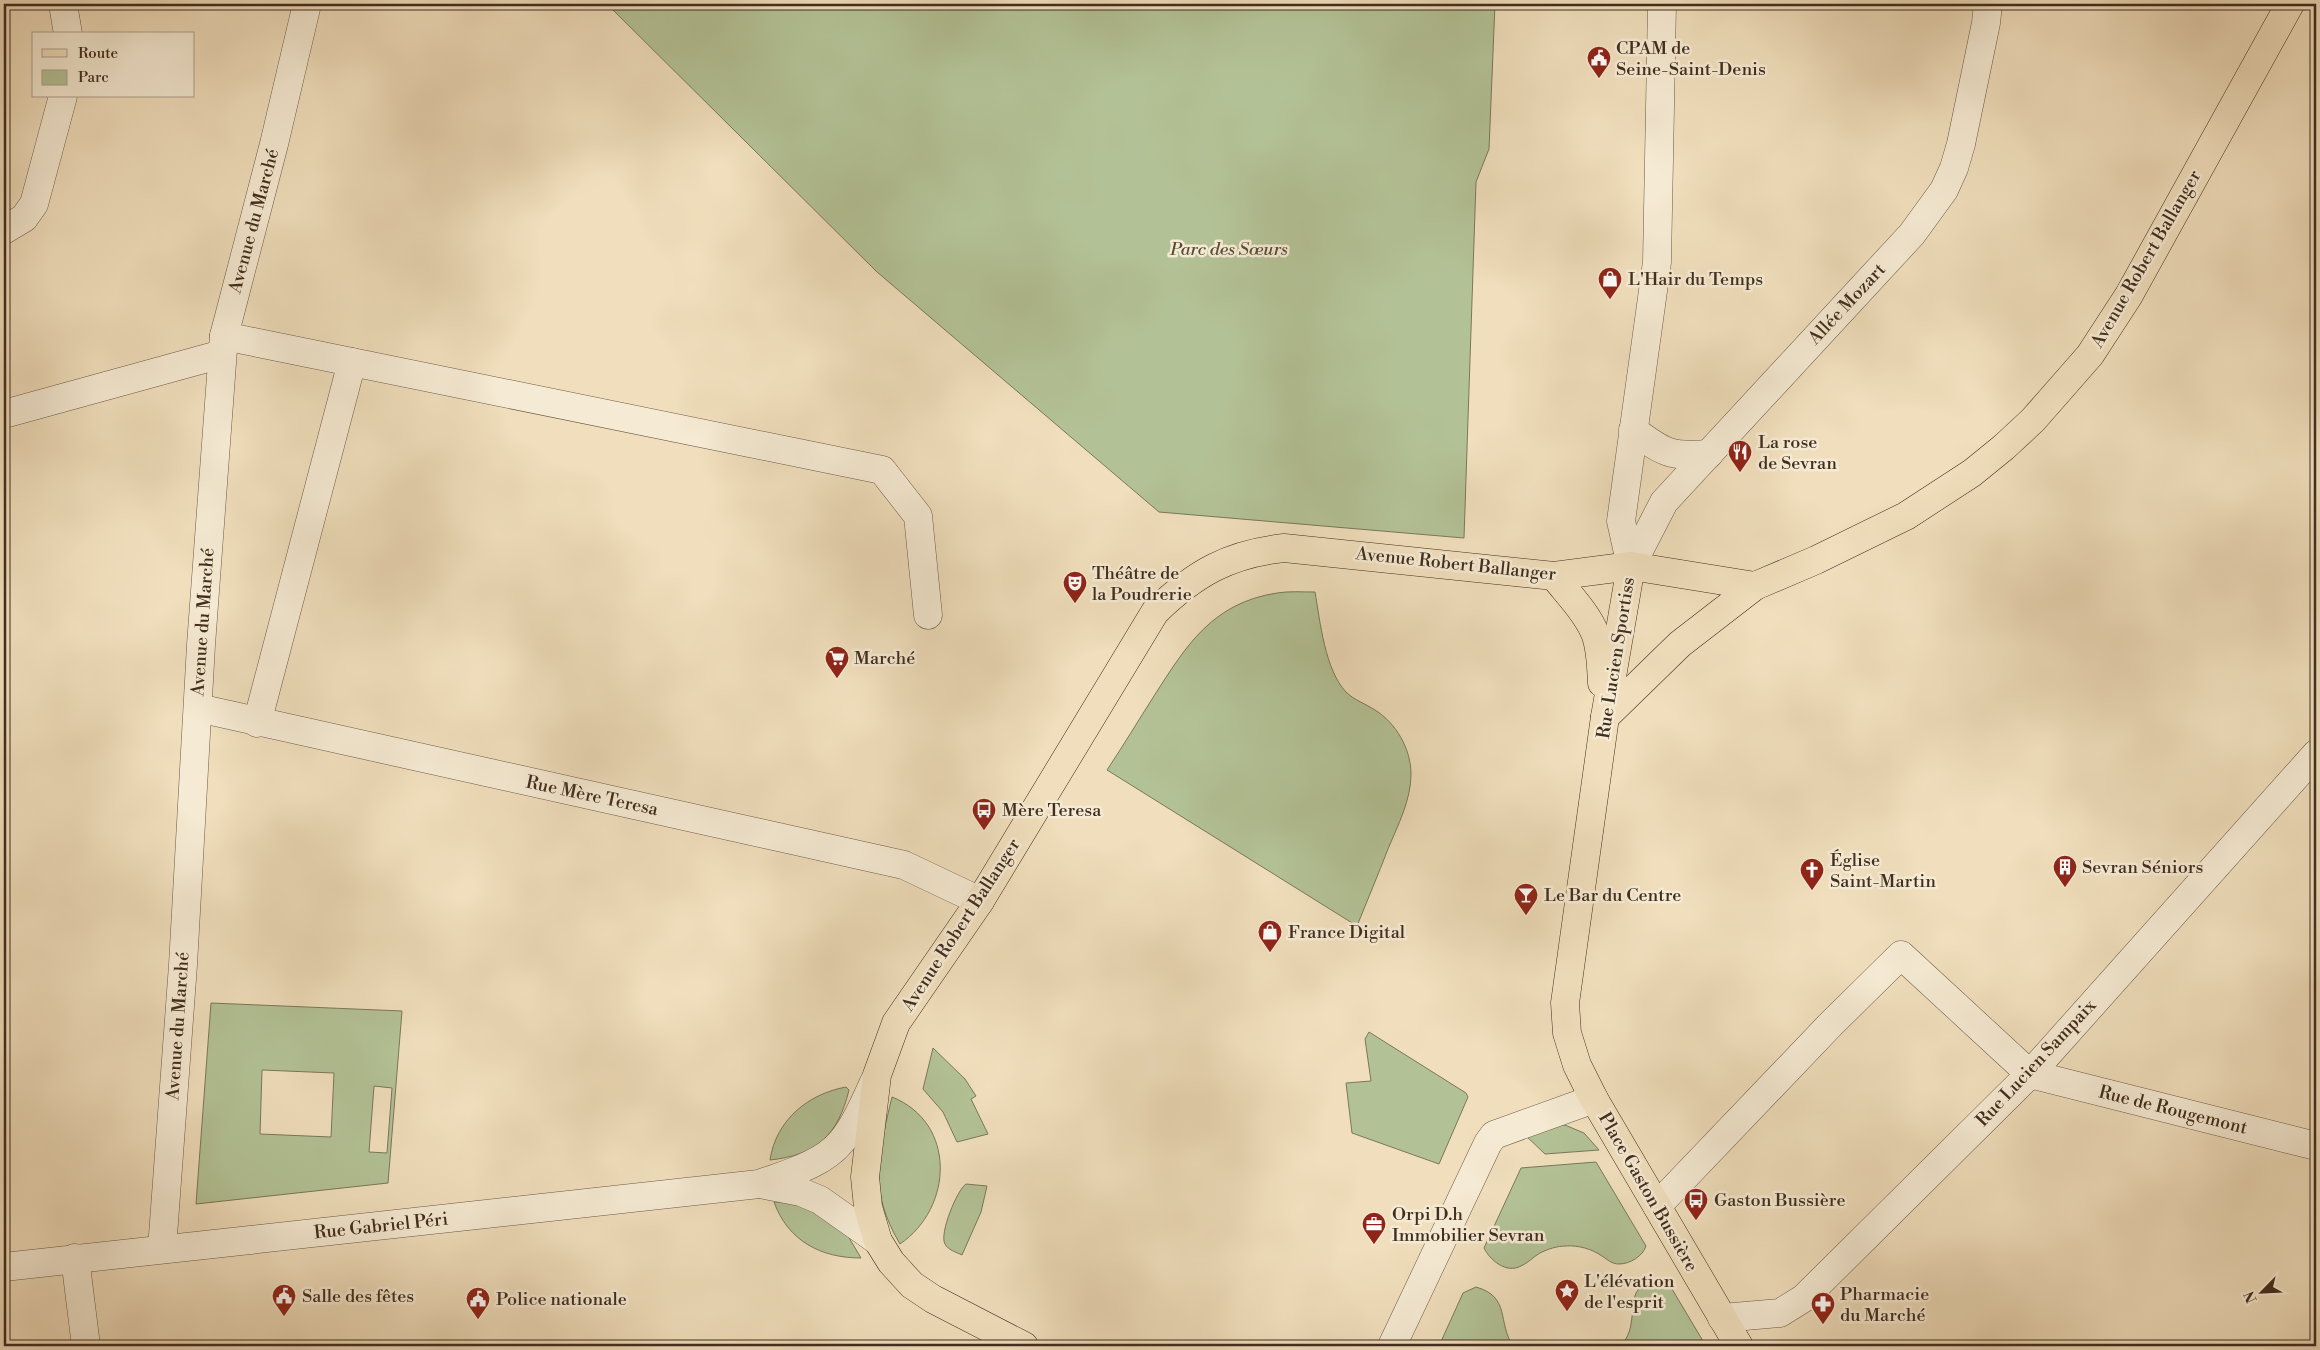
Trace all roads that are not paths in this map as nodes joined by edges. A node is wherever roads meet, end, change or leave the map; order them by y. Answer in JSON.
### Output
{"nodes":[{"id":1,"x":63,"y":4,"type":"edge"},
{"id":2,"x":307,"y":4,"type":"edge"},
{"id":3,"x":1662,"y":4,"type":"edge"},
{"id":4,"x":1988,"y":4,"type":"edge"},
{"id":5,"x":2290,"y":4,"type":"edge"},
{"id":6,"x":68,"y":32,"type":"edge"},
{"id":7,"x":62,"y":98,"type":"edge"},
{"id":8,"x":4,"y":230,"type":"edge"},
{"id":9,"x":223,"y":345,"type":"junction"},
{"id":10,"x":352,"y":362,"type":"junction"},
{"id":11,"x":4,"y":414,"type":"edge"},
{"id":12,"x":1633,"y":430,"type":"junction"},
{"id":13,"x":1709,"y":454,"type":"junction"},
{"id":14,"x":1631,"y":566,"type":"junction"},
{"id":15,"x":1554,"y":576,"type":"junction"},
{"id":16,"x":1755,"y":586,"type":"junction"},
{"id":17,"x":928,"y":615,"type":"dead end"},
{"id":18,"x":198,"y":708,"type":"junction"},
{"id":19,"x":1605,"y":717,"type":"junction"},
{"id":20,"x":257,"y":722,"type":"junction"},
{"id":21,"x":2316,"y":754,"type":"edge"},
{"id":22,"x":980,"y":901,"type":"junction"},
{"id":23,"x":2030,"y":1074,"type":"junction"},
{"id":24,"x":877,"y":1075,"type":"junction"},
{"id":25,"x":1594,"y":1098,"type":"junction"},
{"id":26,"x":872,"y":1121,"type":"joint"},
{"id":27,"x":2316,"y":1146,"type":"edge"},
{"id":28,"x":759,"y":1184,"type":"junction"},
{"id":29,"x":1656,"y":1206,"type":"junction"},
{"id":30,"x":878,"y":1241,"type":"junction"},
{"id":31,"x":162,"y":1249,"type":"junction"},
{"id":32,"x":75,"y":1258,"type":"junction"},
{"id":33,"x":4,"y":1267,"type":"edge"},
{"id":34,"x":1722,"y":1318,"type":"junction"},
{"id":35,"x":86,"y":1346,"type":"edge"},
{"id":36,"x":1024,"y":1346,"type":"edge"},
{"id":37,"x":1392,"y":1346,"type":"edge"},
{"id":38,"x":1738,"y":1346,"type":"edge"}],
"edges":[{"from":1,"to":6,"type":"street"},
{"from":2,"to":9,"type":"street","name":"Avenue du Marché"},
{"from":3,"to":12,"type":"street","name":"Rue Lucien Sportiss"},
{"from":4,"to":13,"type":"street","name":"Allée Mozart"},
{"from":5,"to":16,"type":"main road","name":"Avenue Robert Ballanger"},
{"from":7,"to":8,"type":"street"},
{"from":9,"to":10,"type":"street"},
{"from":9,"to":11,"type":"street"},
{"from":9,"to":18,"type":"street","name":"Avenue du Marché"},
{"from":10,"to":17,"type":"street"},
{"from":10,"to":20,"type":"street"},
{"from":12,"to":13,"type":"street"},
{"from":12,"to":14,"type":"street","name":"Rue Lucien Sportiss"},
{"from":13,"to":14,"type":"street","name":"Allée Mozart"},
{"from":14,"to":15,"type":"main road","name":"Avenue Robert Ballanger"},
{"from":14,"to":16,"type":"main road","name":"Avenue Robert Ballanger"},
{"from":14,"to":19,"type":"main road","name":"Rue Lucien Sportiss"},
{"from":15,"to":19,"type":"main road"},
{"from":15,"to":22,"type":"main road","name":"Avenue Robert Ballanger"},
{"from":16,"to":19,"type":"main road"},
{"from":18,"to":20,"type":"street","name":"Rue Mère Teresa"},
{"from":18,"to":31,"type":"street","name":"Avenue du Marché"},
{"from":19,"to":25,"type":"main road","name":"Rue Lucien Sportiss"},
{"from":20,"to":22,"type":"street","name":"Rue Mère Teresa"},
{"from":21,"to":23,"type":"street","name":"Rue Lucien Sampaix"},
{"from":22,"to":24,"type":"main road","name":"Avenue Robert Ballanger"},
{"from":23,"to":27,"type":"street","name":"Rue de Rougemont"},
{"from":23,"to":29,"type":"street"},
{"from":23,"to":34,"type":"street","name":"Rue Lucien Sampaix"},
{"from":24,"to":26,"type":"main road","name":"Avenue Robert Ballanger"},
{"from":24,"to":28,"type":"street","name":"Rue Gabriel Péri"},
{"from":25,"to":29,"type":"main road","name":"Place Gaston Bussière"},
{"from":25,"to":37,"type":"street","name":"Place Gaston Bussière"},
{"from":26,"to":30,"type":"main road","name":"Rue Gabriel Péri"},
{"from":28,"to":30,"type":"street","name":"Rue Gabriel Péri"},
{"from":28,"to":31,"type":"street","name":"Rue Gabriel Péri"},
{"from":29,"to":34,"type":"main road","name":"Place Gaston Bussière"},
{"from":30,"to":36,"type":"main road","name":"Rue Gabriel Péri"},
{"from":31,"to":32,"type":"street","name":"Rue Gabriel Péri"},
{"from":32,"to":33,"type":"street","name":"Rue Gabriel Péri"},
{"from":32,"to":35,"type":"street"},
{"from":34,"to":38,"type":"main road","name":"Place Gaston Bussière"}]}
